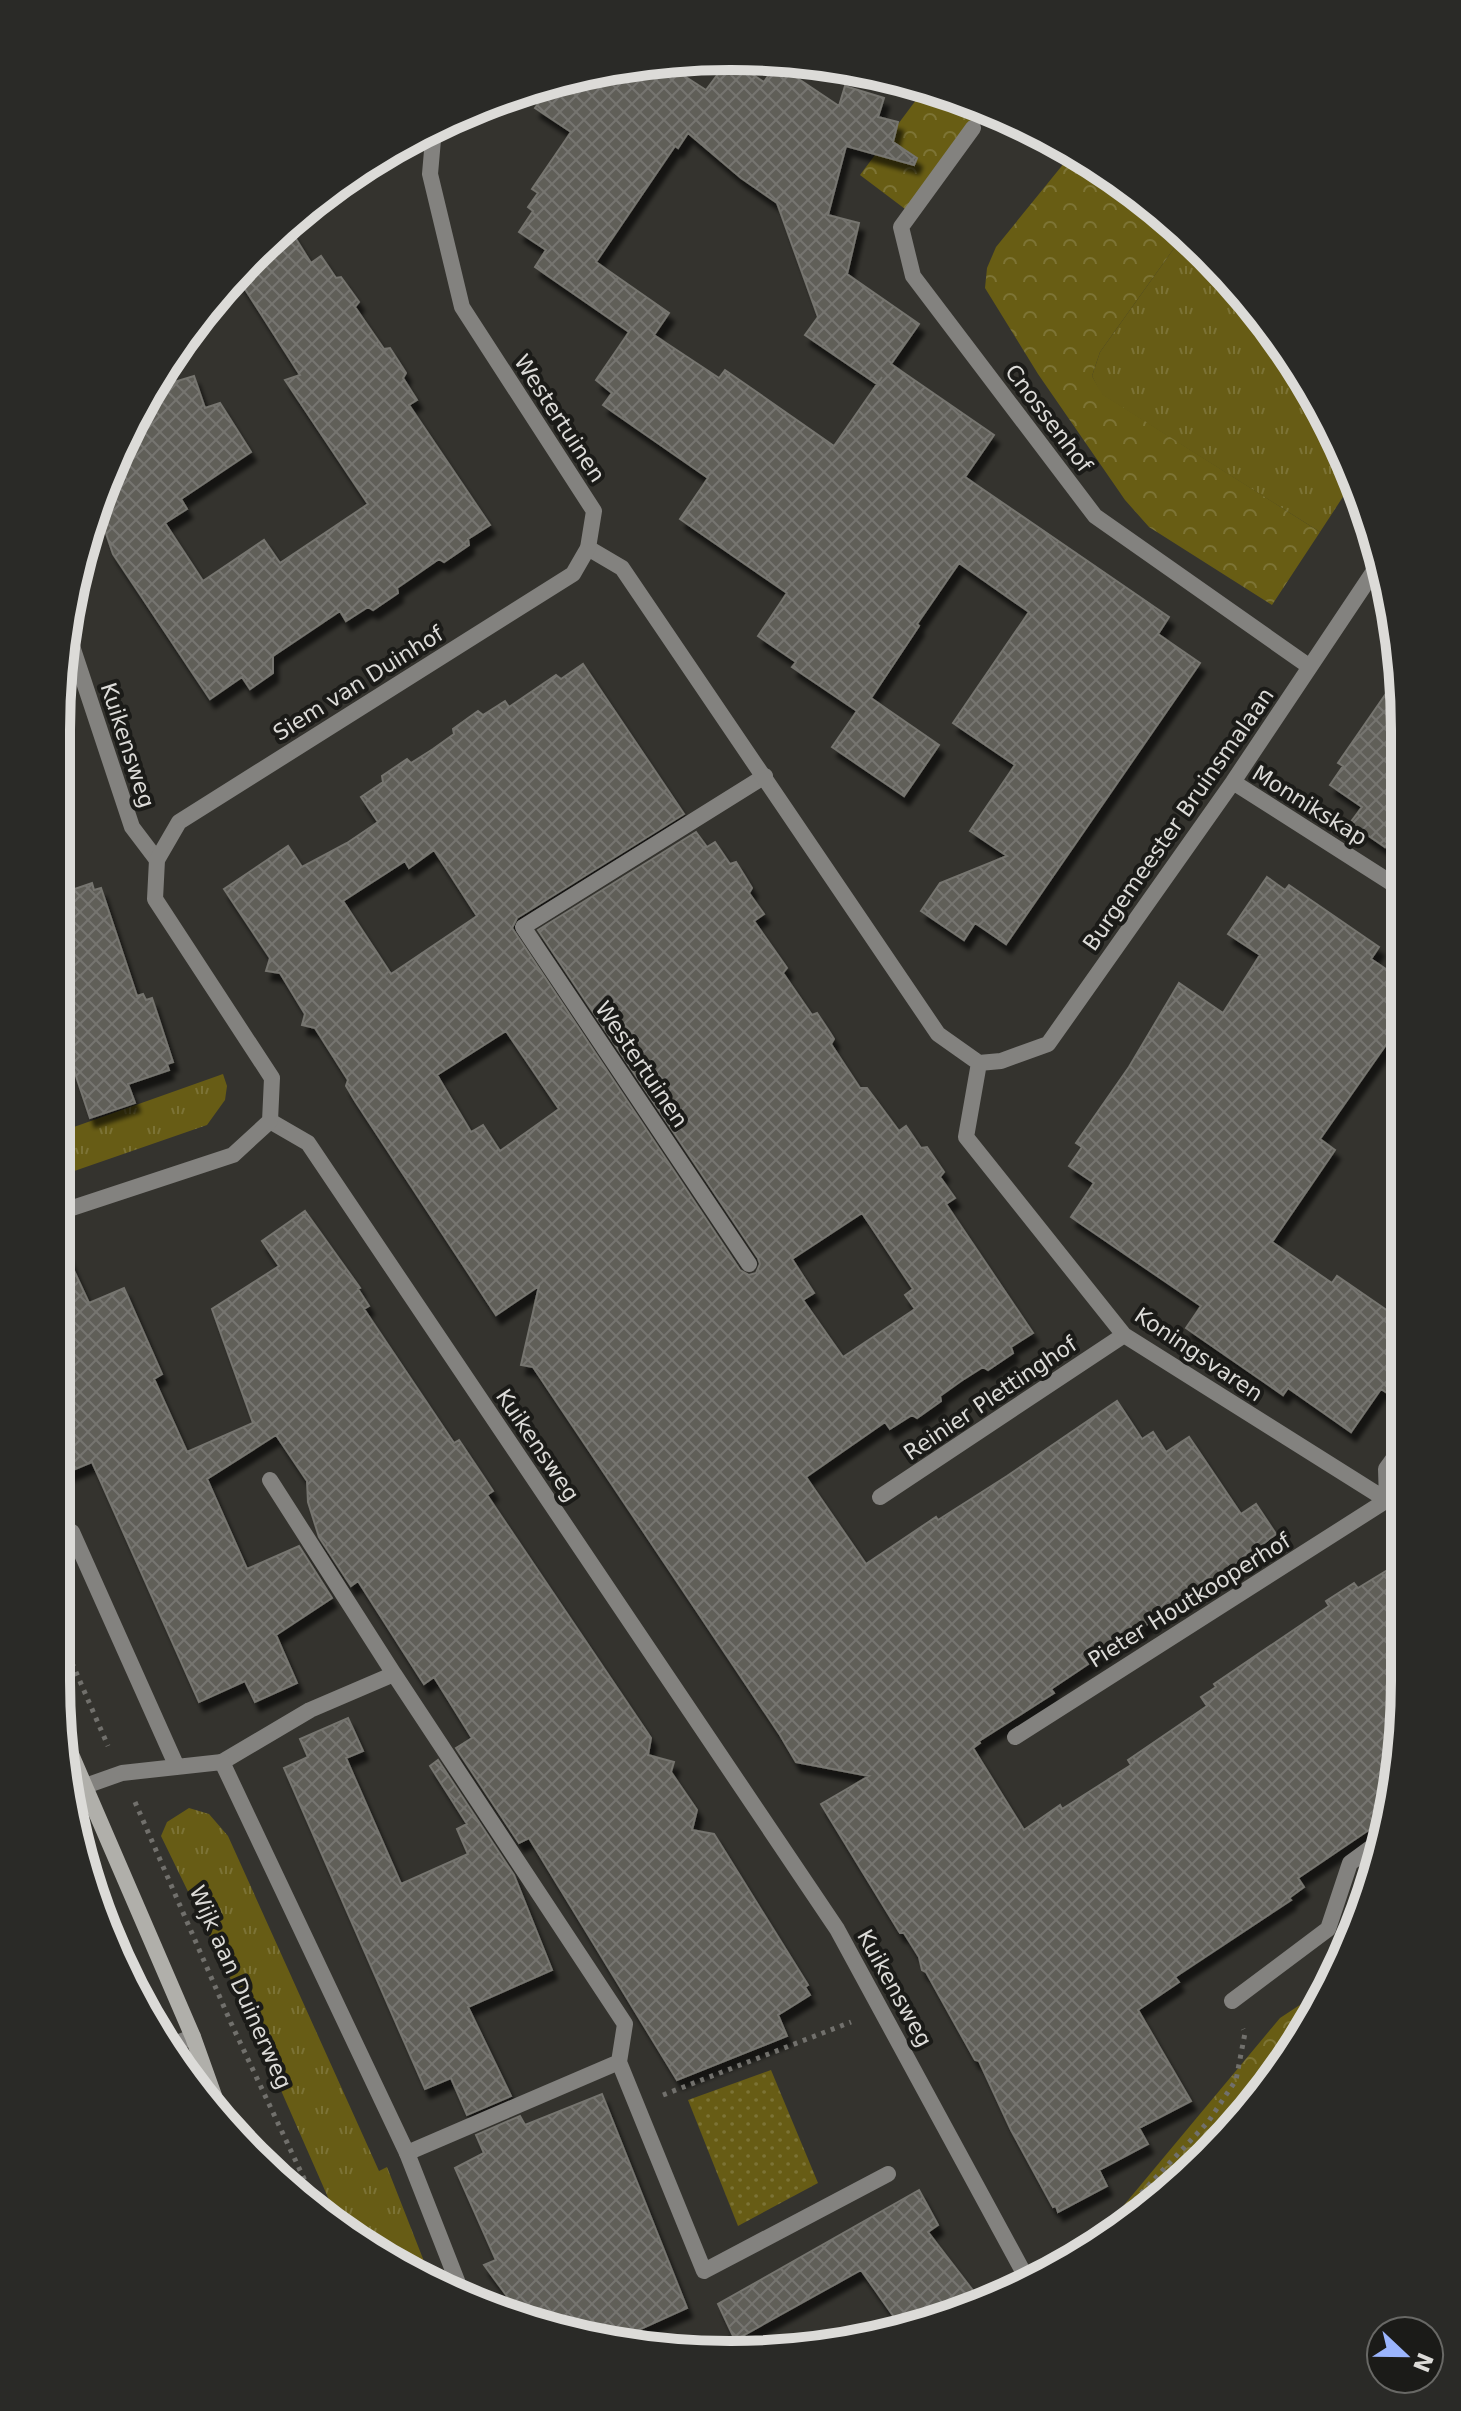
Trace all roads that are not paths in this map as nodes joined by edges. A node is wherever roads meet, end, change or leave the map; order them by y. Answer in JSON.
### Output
{"nodes":[{"id":1,"x":973,"y":128,"type":"dead end"},
{"id":2,"x":433,"y":141,"type":"edge"},
{"id":3,"x":588,"y":548,"type":"junction"},
{"id":4,"x":1372,"y":575,"type":"edge"},
{"id":5,"x":75,"y":654,"type":"edge"},
{"id":6,"x":1310,"y":667,"type":"junction"},
{"id":7,"x":765,"y":776,"type":"junction"},
{"id":8,"x":1233,"y":782,"type":"junction"},
{"id":9,"x":157,"y":860,"type":"junction"},
{"id":10,"x":1391,"y":883,"type":"edge"},
{"id":11,"x":979,"y":1063,"type":"junction"},
{"id":12,"x":270,"y":1121,"type":"junction"},
{"id":13,"x":70,"y":1209,"type":"edge"},
{"id":14,"x":749,"y":1264,"type":"dead end"},
{"id":15,"x":1124,"y":1335,"type":"junction"},
{"id":16,"x":1391,"y":1462,"type":"edge"},
{"id":17,"x":270,"y":1480,"type":"dead end"},
{"id":18,"x":880,"y":1497,"type":"dead end"},
{"id":19,"x":1387,"y":1500,"type":"junction"},
{"id":20,"x":1391,"y":1503,"type":"edge"},
{"id":21,"x":72,"y":1532,"type":"dead end"},
{"id":22,"x":394,"y":1674,"type":"junction"},
{"id":23,"x":1015,"y":1737,"type":"dead end"},
{"id":24,"x":222,"y":1762,"type":"junction"},
{"id":25,"x":177,"y":1767,"type":"junction"},
{"id":26,"x":80,"y":1788,"type":"edge"},
{"id":27,"x":1368,"y":1850,"type":"edge"},
{"id":28,"x":1232,"y":2001,"type":"road end"},
{"id":29,"x":193,"y":2037,"type":"junction"},
{"id":30,"x":178,"y":2042,"type":"edge"},
{"id":31,"x":619,"y":2062,"type":"junction"},
{"id":32,"x":212,"y":2090,"type":"edge"},
{"id":33,"x":407,"y":2153,"type":"junction"},
{"id":34,"x":888,"y":2174,"type":"dead end"},
{"id":35,"x":1024,"y":2273,"type":"edge"},
{"id":36,"x":457,"y":2282,"type":"edge"}],
"edges":[{"from":1,"to":6,"type":"street","name":"Cnossenhof"},
{"from":2,"to":3,"type":"street","name":"Westertuinen"},
{"from":3,"to":7,"type":"street"},
{"from":3,"to":9,"type":"street","name":"Siem van Duinhof"},
{"from":4,"to":6,"type":"street","name":"Burgemeester Bruinsmalaan"},
{"from":5,"to":9,"type":"street","name":"Kuikensweg"},
{"from":6,"to":8,"type":"street","name":"Burgemeester Bruinsmalaan"},
{"from":7,"to":11,"type":"street"},
{"from":7,"to":14,"type":"street","name":"Westertuinen"},
{"from":8,"to":10,"type":"street","name":"Monnikskap"},
{"from":8,"to":11,"type":"street","name":"Burgemeester Bruinsmalaan"},
{"from":9,"to":12,"type":"street"},
{"from":11,"to":15,"type":"street","name":"Koningsvaren"},
{"from":12,"to":13,"type":"street"},
{"from":12,"to":35,"type":"street","name":"Kuikensweg"},
{"from":15,"to":18,"type":"street","name":"Reinier Plettinghof"},
{"from":15,"to":19,"type":"street","name":"Koningsvaren"},
{"from":16,"to":19,"type":"street"},
{"from":17,"to":22,"type":"street"},
{"from":19,"to":20,"type":"street","name":"Koningsvaren"},
{"from":19,"to":23,"type":"street","name":"Pieter Houtkooperhof"},
{"from":21,"to":25,"type":"street"},
{"from":22,"to":24,"type":"street"},
{"from":22,"to":31,"type":"street"},
{"from":24,"to":25,"type":"street"},
{"from":24,"to":33,"type":"street"},
{"from":25,"to":26,"type":"street"},
{"from":26,"to":29,"type":"main road"},
{"from":27,"to":28,"type":"street"},
{"from":29,"to":30,"type":"street"},
{"from":29,"to":32,"type":"main road"},
{"from":31,"to":33,"type":"street"},
{"from":31,"to":34,"type":"street"},
{"from":33,"to":36,"type":"street"}]}
